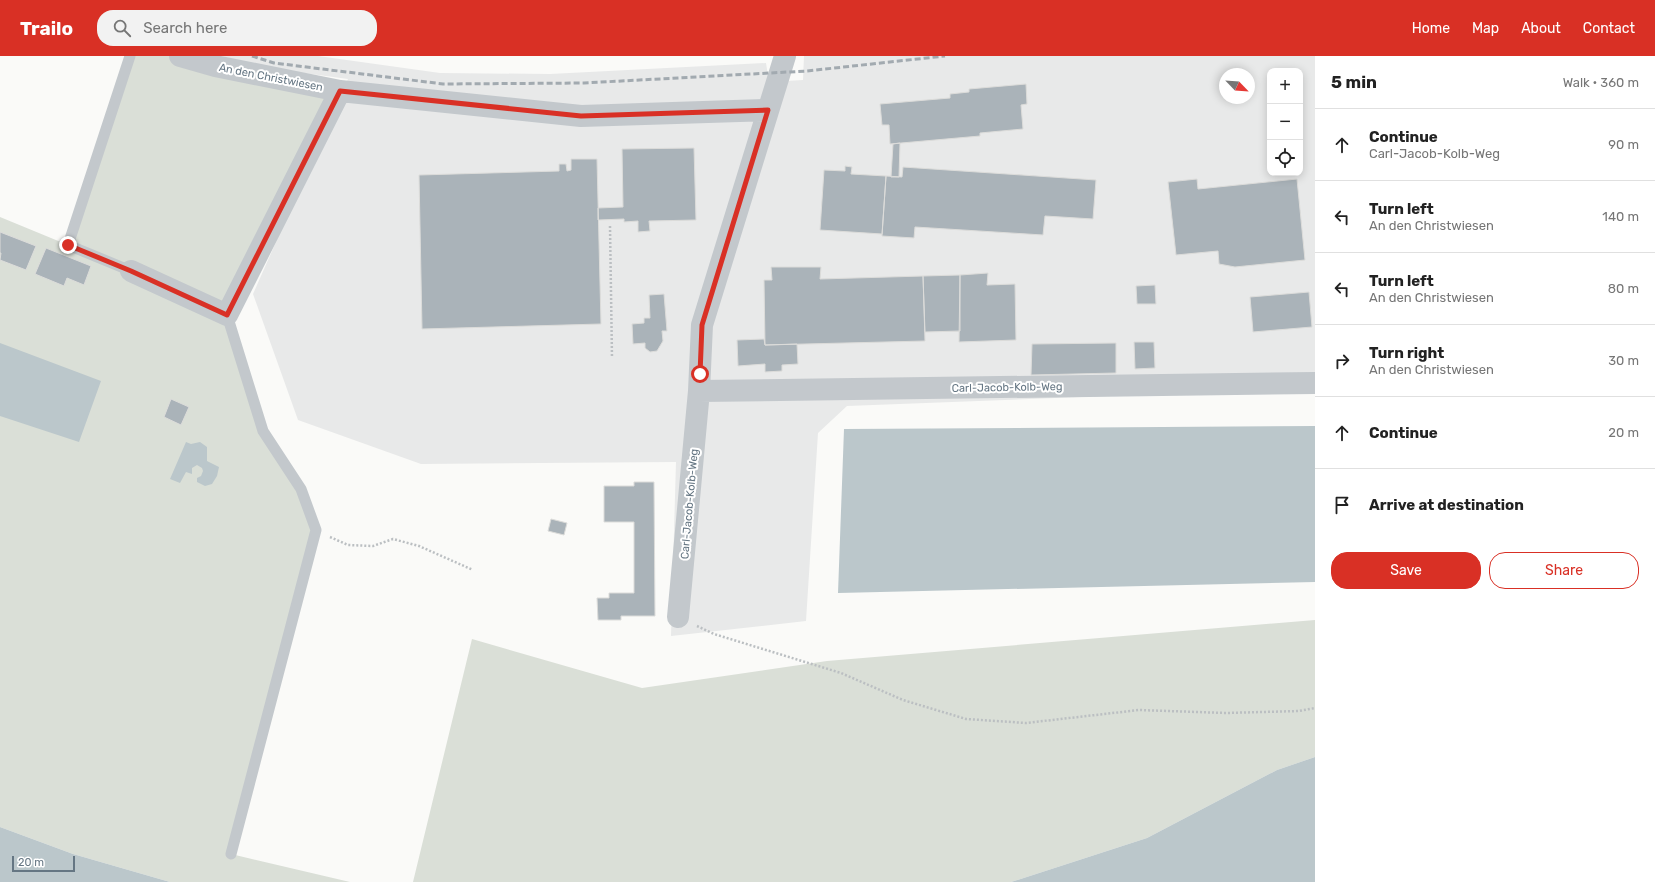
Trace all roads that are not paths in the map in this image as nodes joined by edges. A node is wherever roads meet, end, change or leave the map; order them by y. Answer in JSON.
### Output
{"nodes":[{"id":1,"x":130,"y":56,"type":"edge"},
{"id":2,"x":180,"y":56,"type":"edge"},
{"id":3,"x":785,"y":56,"type":"edge"},
{"id":4,"x":340,"y":91,"type":"junction"},
{"id":5,"x":768,"y":110,"type":"junction"},
{"id":6,"x":131,"y":271,"type":"joint"},
{"id":7,"x":227,"y":315,"type":"junction"},
{"id":8,"x":1315,"y":383,"type":"edge"},
{"id":9,"x":699,"y":391,"type":"junction"},
{"id":10,"x":678,"y":617,"type":"road end"},
{"id":11,"x":231,"y":854,"type":"dead end"}],
"edges":[{"from":1,"to":6,"type":"lane"},
{"from":2,"to":4,"type":"street","name":"An den Christwiesen"},
{"from":3,"to":5,"type":"street","name":"Carl-Jacob-Kolb-Weg"},
{"from":4,"to":5,"type":"street","name":"An den Christwiesen"},
{"from":4,"to":7,"type":"street","name":"An den Christwiesen"},
{"from":5,"to":9,"type":"street","name":"Carl-Jacob-Kolb-Weg"},
{"from":6,"to":7,"type":"street"},
{"from":7,"to":11,"type":"lane"},
{"from":8,"to":9,"type":"street","name":"Carl-Jacob-Kolb-Weg"},
{"from":9,"to":10,"type":"street","name":"Carl-Jacob-Kolb-Weg"}]}
